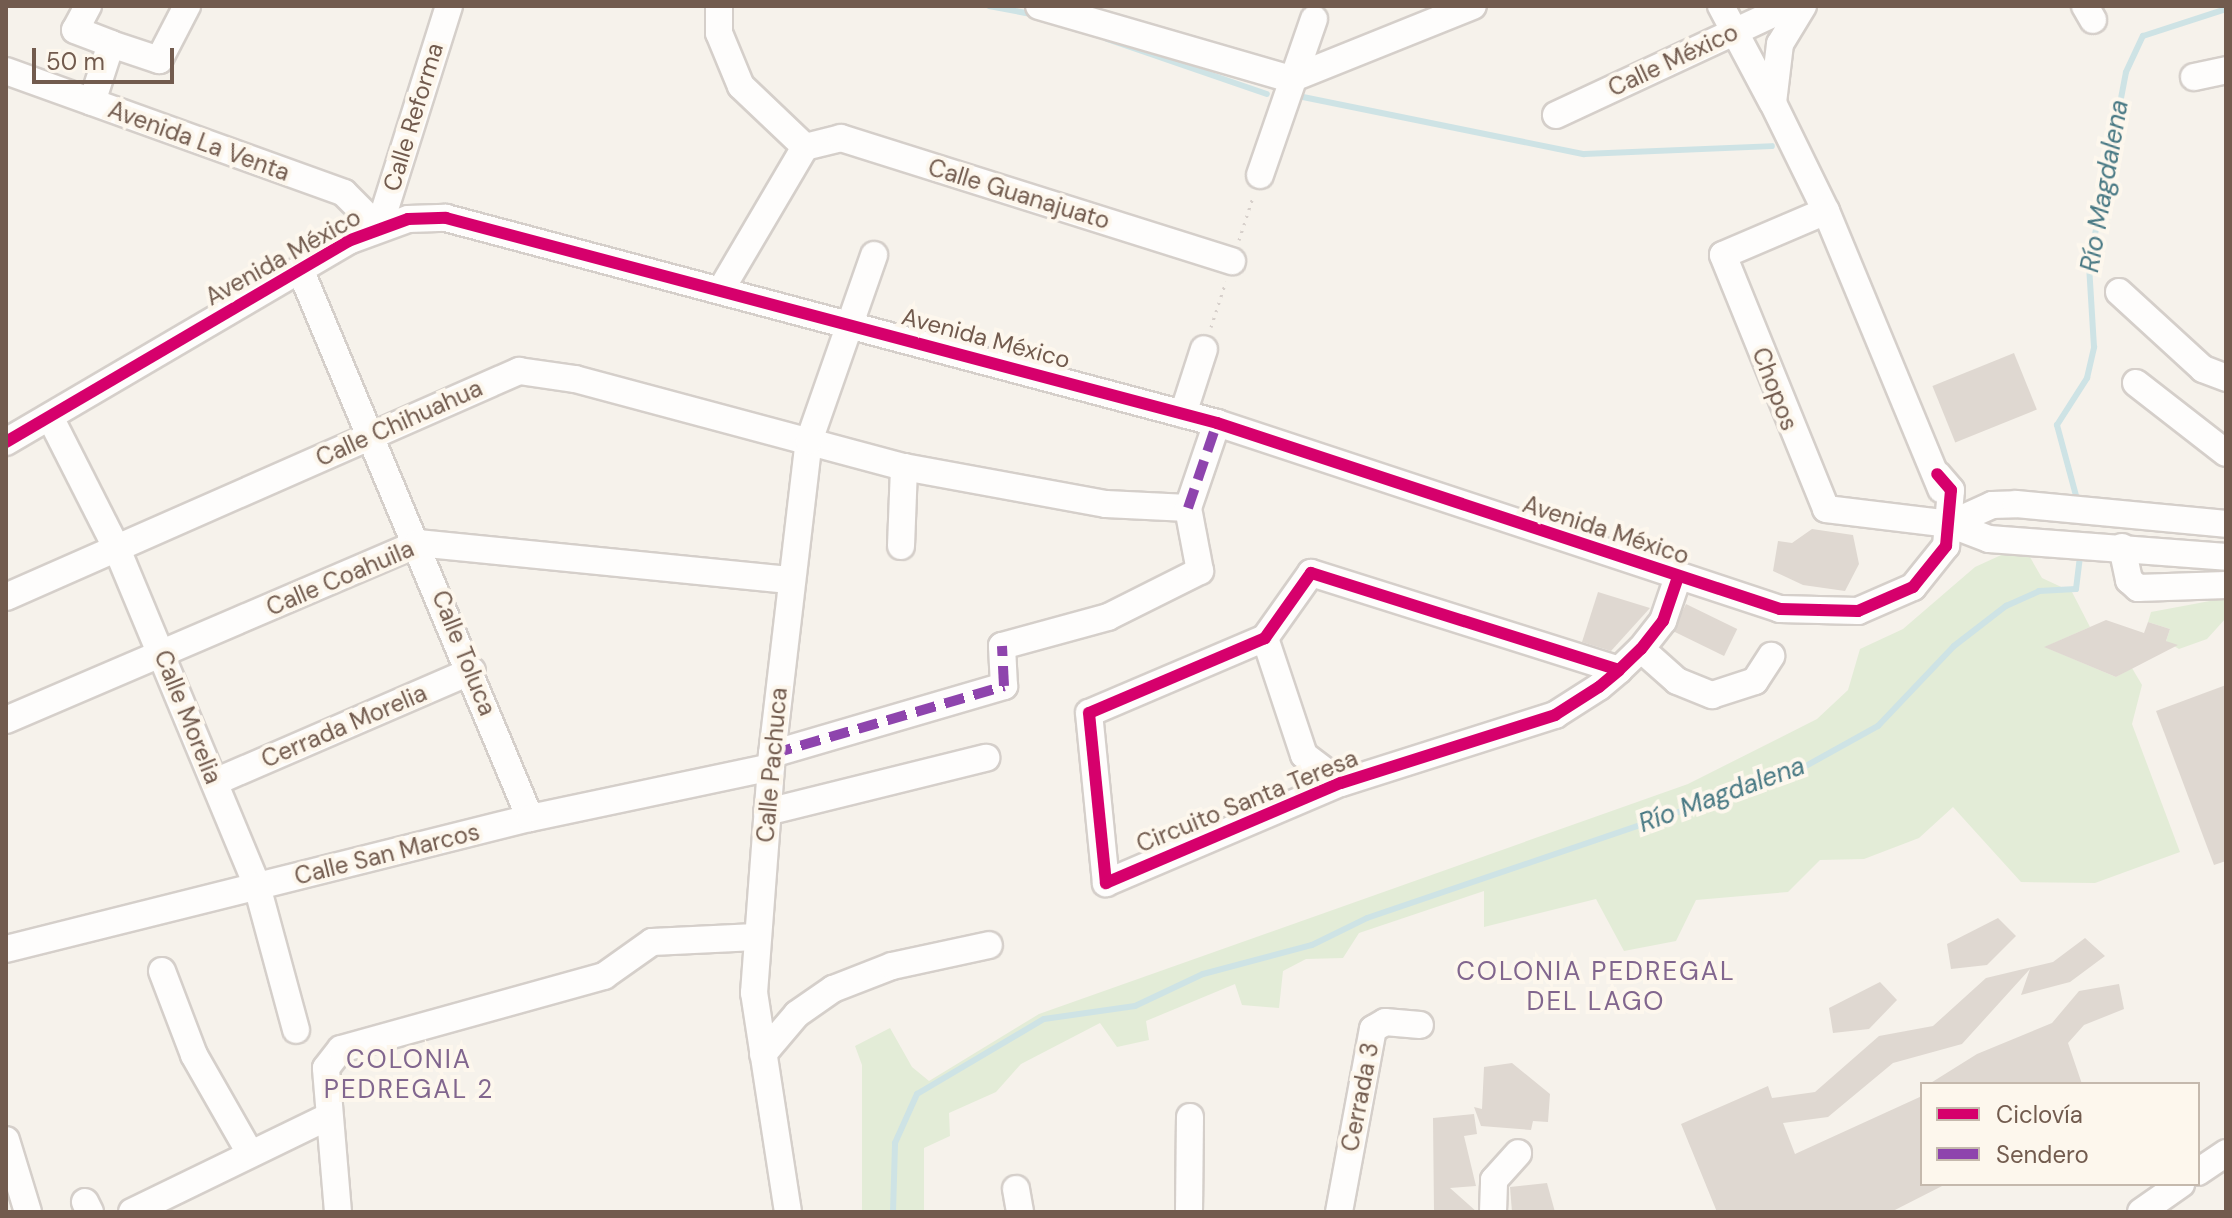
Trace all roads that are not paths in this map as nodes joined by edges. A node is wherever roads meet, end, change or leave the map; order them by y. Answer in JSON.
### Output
{"nodes":[{"id":1,"x":88,"y":6,"type":"edge"},
{"id":2,"x":187,"y":6,"type":"edge"},
{"id":3,"x":449,"y":6,"type":"edge"},
{"id":4,"x":719,"y":6,"type":"edge"},
{"id":5,"x":1039,"y":6,"type":"edge"},
{"id":6,"x":1473,"y":6,"type":"edge"},
{"id":7,"x":1721,"y":6,"type":"edge"},
{"id":8,"x":1790,"y":6,"type":"edge"},
{"id":9,"x":1803,"y":6,"type":"edge"},
{"id":10,"x":1314,"y":19,"type":"dead end"},
{"id":11,"x":1735,"y":32,"type":"junction"},
{"id":12,"x":111,"y":44,"type":"junction"},
{"id":13,"x":2226,"y":70,"type":"edge"},
{"id":14,"x":6,"y":71,"type":"edge"},
{"id":15,"x":2194,"y":77,"type":"dead end"},
{"id":16,"x":1291,"y":79,"type":"junction"},
{"id":17,"x":92,"y":102,"type":"junction"},
{"id":18,"x":1773,"y":103,"type":"junction"},
{"id":19,"x":1556,"y":115,"type":"dead end"},
{"id":20,"x":805,"y":147,"type":"junction"},
{"id":21,"x":1260,"y":175,"type":"dead end"},
{"id":22,"x":1826,"y":211,"type":"junction"},
{"id":23,"x":379,"y":228,"type":"junction"},
{"id":24,"x":874,"y":255,"type":"dead end"},
{"id":25,"x":1232,"y":261,"type":"dead end"},
{"id":26,"x":300,"y":269,"type":"junction"},
{"id":27,"x":722,"y":288,"type":"junction"},
{"id":28,"x":2119,"y":292,"type":"dead end"},
{"id":29,"x":850,"y":324,"type":"junction"},
{"id":30,"x":1204,"y":349,"type":"dead end"},
{"id":31,"x":2226,"y":378,"type":"edge"},
{"id":32,"x":2136,"y":383,"type":"dead end"},
{"id":33,"x":1183,"y":414,"type":"junction"},
{"id":34,"x":50,"y":417,"type":"junction"},
{"id":35,"x":1217,"y":423,"type":"junction"},
{"id":36,"x":368,"y":436,"type":"junction"},
{"id":37,"x":809,"y":441,"type":"junction"},
{"id":38,"x":6,"y":442,"type":"edge"},
{"id":39,"x":2226,"y":453,"type":"edge"},
{"id":40,"x":904,"y":467,"type":"junction"},
{"id":41,"x":1942,"y":478,"type":"junction"},
{"id":42,"x":2016,"y":504,"type":"junction"},
{"id":43,"x":1188,"y":508,"type":"junction"},
{"id":44,"x":1950,"y":524,"type":"junction"},
{"id":45,"x":2226,"y":524,"type":"edge"},
{"id":46,"x":418,"y":543,"type":"junction"},
{"id":47,"x":901,"y":546,"type":"dead end"},
{"id":48,"x":2116,"y":546,"type":"junction"},
{"id":49,"x":117,"y":549,"type":"junction"},
{"id":50,"x":2226,"y":557,"type":"edge"},
{"id":51,"x":1678,"y":577,"type":"junction"},
{"id":52,"x":791,"y":580,"type":"junction"},
{"id":53,"x":2226,"y":585,"type":"edge"},
{"id":54,"x":6,"y":597,"type":"edge"},
{"id":55,"x":1265,"y":638,"type":"junction"},
{"id":56,"x":1641,"y":649,"type":"junction"},
{"id":57,"x":163,"y":655,"type":"junction"},
{"id":58,"x":1771,"y":656,"type":"dead end"},
{"id":59,"x":1619,"y":670,"type":"junction"},
{"id":60,"x":472,"y":671,"type":"junction"},
{"id":61,"x":6,"y":720,"type":"edge"},
{"id":62,"x":986,"y":758,"type":"dead end"},
{"id":63,"x":771,"y":761,"type":"junction"},
{"id":64,"x":215,"y":782,"type":"junction"},
{"id":65,"x":1341,"y":783,"type":"junction"},
{"id":66,"x":767,"y":812,"type":"junction"},
{"id":67,"x":530,"y":818,"type":"junction"},
{"id":68,"x":257,"y":886,"type":"junction"},
{"id":69,"x":756,"y":937,"type":"junction"},
{"id":70,"x":989,"y":945,"type":"dead end"},
{"id":71,"x":6,"y":949,"type":"edge"},
{"id":72,"x":162,"y":971,"type":"dead end"},
{"id":73,"x":1420,"y":1025,"type":"dead end"},
{"id":74,"x":296,"y":1030,"type":"dead end"},
{"id":75,"x":763,"y":1054,"type":"junction"},
{"id":76,"x":1190,"y":1117,"type":"dead end"},
{"id":77,"x":326,"y":1118,"type":"junction"},
{"id":78,"x":6,"y":1140,"type":"edge"},
{"id":79,"x":250,"y":1153,"type":"junction"},
{"id":80,"x":1518,"y":1153,"type":"dead end"},
{"id":81,"x":2226,"y":1153,"type":"edge"},
{"id":82,"x":2200,"y":1171,"type":"edge"},
{"id":83,"x":2178,"y":1186,"type":"edge"},
{"id":84,"x":28,"y":1212,"type":"edge"},
{"id":85,"x":132,"y":1212,"type":"edge"},
{"id":86,"x":338,"y":1212,"type":"edge"},
{"id":87,"x":788,"y":1212,"type":"edge"},
{"id":88,"x":1189,"y":1212,"type":"edge"},
{"id":89,"x":1339,"y":1212,"type":"edge"},
{"id":90,"x":1493,"y":1212,"type":"edge"},
{"id":91,"x":2141,"y":1212,"type":"edge"}],
"edges":[{"from":1,"to":12,"type":"street"},
{"from":2,"to":12,"type":"street"},
{"from":3,"to":23,"type":"street","name":"Calle Reforma"},
{"from":4,"to":20,"type":"street"},
{"from":5,"to":16,"type":"street"},
{"from":6,"to":16,"type":"street"},
{"from":7,"to":11,"type":"street"},
{"from":8,"to":11,"type":"street","name":"Calle México"},
{"from":9,"to":18,"type":"street"},
{"from":10,"to":16,"type":"street"},
{"from":11,"to":18,"type":"street"},
{"from":11,"to":19,"type":"street","name":"Calle México"},
{"from":12,"to":17,"type":"street"},
{"from":13,"to":15,"type":"street"},
{"from":14,"to":17,"type":"street","name":"Avenida La Venta"},
{"from":16,"to":21,"type":"street"},
{"from":17,"to":23,"type":"street","name":"Avenida La Venta"},
{"from":18,"to":22,"type":"street"},
{"from":20,"to":25,"type":"street","name":"Calle Guanajuato"},
{"from":20,"to":27,"type":"street"},
{"from":22,"to":41,"type":"street"},
{"from":22,"to":44,"type":"street","name":"Chopos"},
{"from":23,"to":26,"type":"street","name":"Avenida México"},
{"from":23,"to":27,"type":"street","name":"Avenida México"},
{"from":24,"to":29,"type":"street","name":"Calle Pachuca"},
{"from":26,"to":34,"type":"street","name":"Avenida México"},
{"from":26,"to":36,"type":"street","name":"Calle Toluca"},
{"from":27,"to":29,"type":"street","name":"Avenida México"},
{"from":28,"to":31,"type":"street"},
{"from":29,"to":33,"type":"street","name":"Avenida México"},
{"from":29,"to":37,"type":"street","name":"Calle Pachuca"},
{"from":30,"to":33,"type":"street"},
{"from":32,"to":39,"type":"street"},
{"from":33,"to":35,"type":"street","name":"Avenida México"},
{"from":34,"to":38,"type":"street","name":"Avenida México"},
{"from":34,"to":49,"type":"street","name":"Calle Morelia"},
{"from":35,"to":43,"type":"street"},
{"from":35,"to":51,"type":"street","name":"Avenida México"},
{"from":36,"to":37,"type":"street","name":"Calle Chihuahua"},
{"from":36,"to":46,"type":"street","name":"Calle Toluca"},
{"from":36,"to":49,"type":"street","name":"Calle Chihuahua"},
{"from":37,"to":40,"type":"street","name":"Calle Chihuahua"},
{"from":37,"to":52,"type":"street","name":"Calle Pachuca"},
{"from":40,"to":43,"type":"street","name":"Calle Chihuahua"},
{"from":40,"to":47,"type":"street"},
{"from":41,"to":42,"type":"street"},
{"from":41,"to":44,"type":"street"},
{"from":42,"to":44,"type":"street"},
{"from":42,"to":45,"type":"street"},
{"from":43,"to":63,"type":"street","name":"Calle San Marcos"},
{"from":44,"to":48,"type":"street"},
{"from":44,"to":51,"type":"street","name":"Avenida México"},
{"from":46,"to":52,"type":"street","name":"Calle Coahuila"},
{"from":46,"to":57,"type":"street","name":"Calle Coahuila"},
{"from":46,"to":60,"type":"street","name":"Calle Toluca"},
{"from":48,"to":50,"type":"street"},
{"from":48,"to":53,"type":"street"},
{"from":49,"to":54,"type":"street","name":"Calle Chihuahua"},
{"from":49,"to":57,"type":"street","name":"Calle Morelia"},
{"from":51,"to":56,"type":"street","name":"Circuito Santa Teresa"},
{"from":52,"to":63,"type":"street","name":"Calle Pachuca"},
{"from":55,"to":59,"type":"street"},
{"from":55,"to":65,"type":"street","name":"Circuito Santa Teresa"},
{"from":55,"to":65,"type":"street","name":"Circuito Santa Teresa"},
{"from":56,"to":58,"type":"street"},
{"from":56,"to":59,"type":"street","name":"Circuito Santa Teresa"},
{"from":57,"to":61,"type":"street","name":"Calle Coahuila"},
{"from":57,"to":64,"type":"street","name":"Calle Morelia"},
{"from":59,"to":65,"type":"street","name":"Circuito Santa Teresa"},
{"from":60,"to":64,"type":"street","name":"Cerrada Morelia"},
{"from":60,"to":67,"type":"street","name":"Calle Toluca"},
{"from":62,"to":66,"type":"street"},
{"from":63,"to":66,"type":"street","name":"Calle Pachuca"},
{"from":63,"to":67,"type":"street","name":"Calle San Marcos"},
{"from":64,"to":68,"type":"street","name":"Calle Morelia"},
{"from":66,"to":69,"type":"street","name":"Calle Pachuca"},
{"from":67,"to":68,"type":"street","name":"Calle San Marcos"},
{"from":68,"to":71,"type":"street","name":"Calle San Marcos"},
{"from":68,"to":74,"type":"street","name":"Calle Morelia"},
{"from":69,"to":75,"type":"street","name":"Calle Pachuca"},
{"from":69,"to":77,"type":"street"},
{"from":70,"to":75,"type":"street"},
{"from":72,"to":79,"type":"street"},
{"from":73,"to":89,"type":"street","name":"Cerrada 3"},
{"from":75,"to":87,"type":"street","name":"Calle Pachuca"},
{"from":76,"to":88,"type":"street"},
{"from":77,"to":79,"type":"street"},
{"from":77,"to":86,"type":"street"},
{"from":78,"to":84,"type":"street"},
{"from":79,"to":85,"type":"street"},
{"from":80,"to":90,"type":"street"},
{"from":81,"to":82,"type":"street"},
{"from":83,"to":91,"type":"street"}]}
